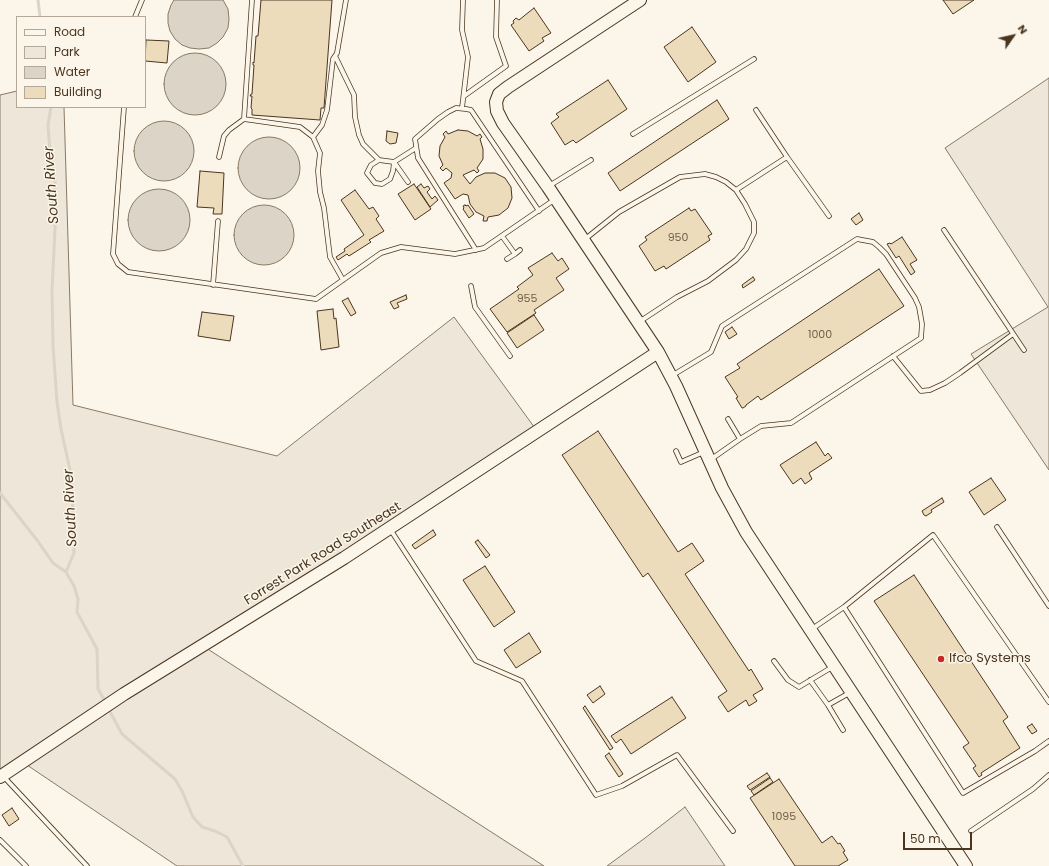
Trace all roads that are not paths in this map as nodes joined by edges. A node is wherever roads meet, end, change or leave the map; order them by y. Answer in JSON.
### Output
{"nodes":[{"id":1,"x":142,"y":0,"type":"edge"},
{"id":2,"x":252,"y":0,"type":"edge"},
{"id":3,"x":346,"y":0,"type":"edge"},
{"id":4,"x":463,"y":0,"type":"edge"},
{"id":5,"x":497,"y":0,"type":"edge"},
{"id":6,"x":640,"y":0,"type":"edge"},
{"id":7,"x":134,"y":16,"type":"edge"},
{"id":8,"x":335,"y":56,"type":"junction"},
{"id":9,"x":754,"y":59,"type":"dead end"},
{"id":10,"x":464,"y":96,"type":"junction"},
{"id":11,"x":124,"y":108,"type":"edge"},
{"id":12,"x":462,"y":108,"type":"junction"},
{"id":13,"x":756,"y":110,"type":"dead end"},
{"id":14,"x":244,"y":119,"type":"junction"},
{"id":15,"x":633,"y":134,"type":"dead end"},
{"id":16,"x":313,"y":137,"type":"junction"},
{"id":17,"x":416,"y":148,"type":"junction"},
{"id":18,"x":219,"y":157,"type":"dead end"},
{"id":19,"x":787,"y":157,"type":"junction"},
{"id":20,"x":379,"y":160,"type":"junction"},
{"id":21,"x":591,"y":160,"type":"dead end"},
{"id":22,"x":394,"y":162,"type":"junction"},
{"id":23,"x":408,"y":182,"type":"dead end"},
{"id":24,"x":548,"y":186,"type":"junction"},
{"id":25,"x":736,"y":190,"type":"junction"},
{"id":26,"x":556,"y":199,"type":"junction"},
{"id":27,"x":539,"y":211,"type":"junction"},
{"id":28,"x":829,"y":216,"type":"dead end"},
{"id":29,"x":218,"y":221,"type":"dead end"},
{"id":30,"x":944,"y":230,"type":"dead end"},
{"id":31,"x":502,"y":236,"type":"junction"},
{"id":32,"x":584,"y":240,"type":"junction"},
{"id":33,"x":476,"y":250,"type":"junction"},
{"id":34,"x":520,"y":250,"type":"dead end"},
{"id":35,"x":515,"y":254,"type":"junction"},
{"id":36,"x":507,"y":259,"type":"dead end"},
{"id":37,"x":343,"y":280,"type":"junction"},
{"id":38,"x":213,"y":284,"type":"junction"},
{"id":39,"x":471,"y":286,"type":"dead end"},
{"id":40,"x":639,"y":322,"type":"junction"},
{"id":41,"x":1013,"y":334,"type":"junction"},
{"id":42,"x":1024,"y":350,"type":"dead end"},
{"id":43,"x":658,"y":352,"type":"junction"},
{"id":44,"x":510,"y":356,"type":"dead end"},
{"id":45,"x":893,"y":356,"type":"junction"},
{"id":46,"x":671,"y":376,"type":"junction"},
{"id":47,"x":728,"y":419,"type":"dead end"},
{"id":48,"x":740,"y":439,"type":"junction"},
{"id":49,"x":676,"y":451,"type":"dead end"},
{"id":50,"x":708,"y":456,"type":"junction"},
{"id":51,"x":997,"y":527,"type":"dead end"},
{"id":52,"x":389,"y":529,"type":"junction"},
{"id":53,"x":1049,"y":606,"type":"edge"},
{"id":54,"x":844,"y":607,"type":"junction"},
{"id":55,"x":810,"y":630,"type":"junction"},
{"id":56,"x":774,"y":661,"type":"dead end"},
{"id":57,"x":834,"y":666,"type":"junction"},
{"id":58,"x":810,"y":680,"type":"junction"},
{"id":59,"x":851,"y":692,"type":"junction"},
{"id":60,"x":1049,"y":702,"type":"edge"},
{"id":61,"x":828,"y":705,"type":"junction"},
{"id":62,"x":844,"y":730,"type":"dead end"},
{"id":63,"x":1049,"y":741,"type":"edge"},
{"id":64,"x":1049,"y":775,"type":"edge"},
{"id":65,"x":1,"y":776,"type":"edge"},
{"id":66,"x":733,"y":831,"type":"dead end"},
{"id":67,"x":971,"y":832,"type":"dead end"},
{"id":68,"x":0,"y":840,"type":"edge"},
{"id":69,"x":26,"y":866,"type":"edge"},
{"id":70,"x":87,"y":866,"type":"edge"},
{"id":71,"x":966,"y":866,"type":"edge"}],
"edges":[{"from":1,"to":7,"type":"lane"},
{"from":2,"to":14,"type":"lane"},
{"from":3,"to":8,"type":"lane"},
{"from":4,"to":10,"type":"lane"},
{"from":5,"to":10,"type":"lane"},
{"from":6,"to":24,"type":"street"},
{"from":8,"to":16,"type":"lane"},
{"from":8,"to":20,"type":"lane"},
{"from":9,"to":15,"type":"lane"},
{"from":10,"to":12,"type":"lane"},
{"from":11,"to":38,"type":"lane"},
{"from":12,"to":17,"type":"lane"},
{"from":12,"to":27,"type":"lane"},
{"from":13,"to":19,"type":"lane"},
{"from":14,"to":16,"type":"lane"},
{"from":14,"to":18,"type":"lane"},
{"from":16,"to":37,"type":"lane"},
{"from":17,"to":22,"type":"lane"},
{"from":17,"to":33,"type":"lane"},
{"from":19,"to":25,"type":"lane"},
{"from":19,"to":28,"type":"lane"},
{"from":20,"to":22,"type":"lane"},
{"from":20,"to":22,"type":"lane"},
{"from":21,"to":24,"type":"lane"},
{"from":22,"to":23,"type":"lane"},
{"from":24,"to":26,"type":"street"},
{"from":25,"to":32,"type":"lane"},
{"from":25,"to":40,"type":"lane"},
{"from":26,"to":27,"type":"lane"},
{"from":26,"to":32,"type":"street"},
{"from":27,"to":31,"type":"lane"},
{"from":29,"to":38,"type":"lane"},
{"from":30,"to":41,"type":"lane"},
{"from":31,"to":33,"type":"lane"},
{"from":31,"to":35,"type":"lane"},
{"from":32,"to":40,"type":"street"},
{"from":33,"to":37,"type":"lane"},
{"from":34,"to":35,"type":"lane"},
{"from":35,"to":36,"type":"lane"},
{"from":37,"to":38,"type":"lane"},
{"from":39,"to":44,"type":"lane"},
{"from":40,"to":43,"type":"street"},
{"from":41,"to":42,"type":"lane"},
{"from":41,"to":45,"type":"lane"},
{"from":43,"to":46,"type":"street"},
{"from":43,"to":52,"type":"street","name":"Forrest Park Road Southeast"},
{"from":45,"to":46,"type":"lane"},
{"from":45,"to":48,"type":"lane"},
{"from":46,"to":50,"type":"street"},
{"from":47,"to":48,"type":"lane"},
{"from":48,"to":50,"type":"lane"},
{"from":49,"to":50,"type":"lane"},
{"from":50,"to":55,"type":"street"},
{"from":51,"to":53,"type":"lane"},
{"from":52,"to":65,"type":"street","name":"Forrest Park Road Southeast"},
{"from":52,"to":66,"type":"lane"},
{"from":54,"to":55,"type":"lane"},
{"from":54,"to":60,"type":"lane"},
{"from":54,"to":63,"type":"lane"},
{"from":55,"to":57,"type":"street"},
{"from":56,"to":58,"type":"lane"},
{"from":57,"to":58,"type":"lane"},
{"from":57,"to":59,"type":"street"},
{"from":58,"to":61,"type":"lane"},
{"from":59,"to":61,"type":"lane"},
{"from":59,"to":71,"type":"street"},
{"from":61,"to":62,"type":"lane"},
{"from":64,"to":67,"type":"lane"},
{"from":65,"to":70,"type":"lane"},
{"from":68,"to":69,"type":"lane"}]}
